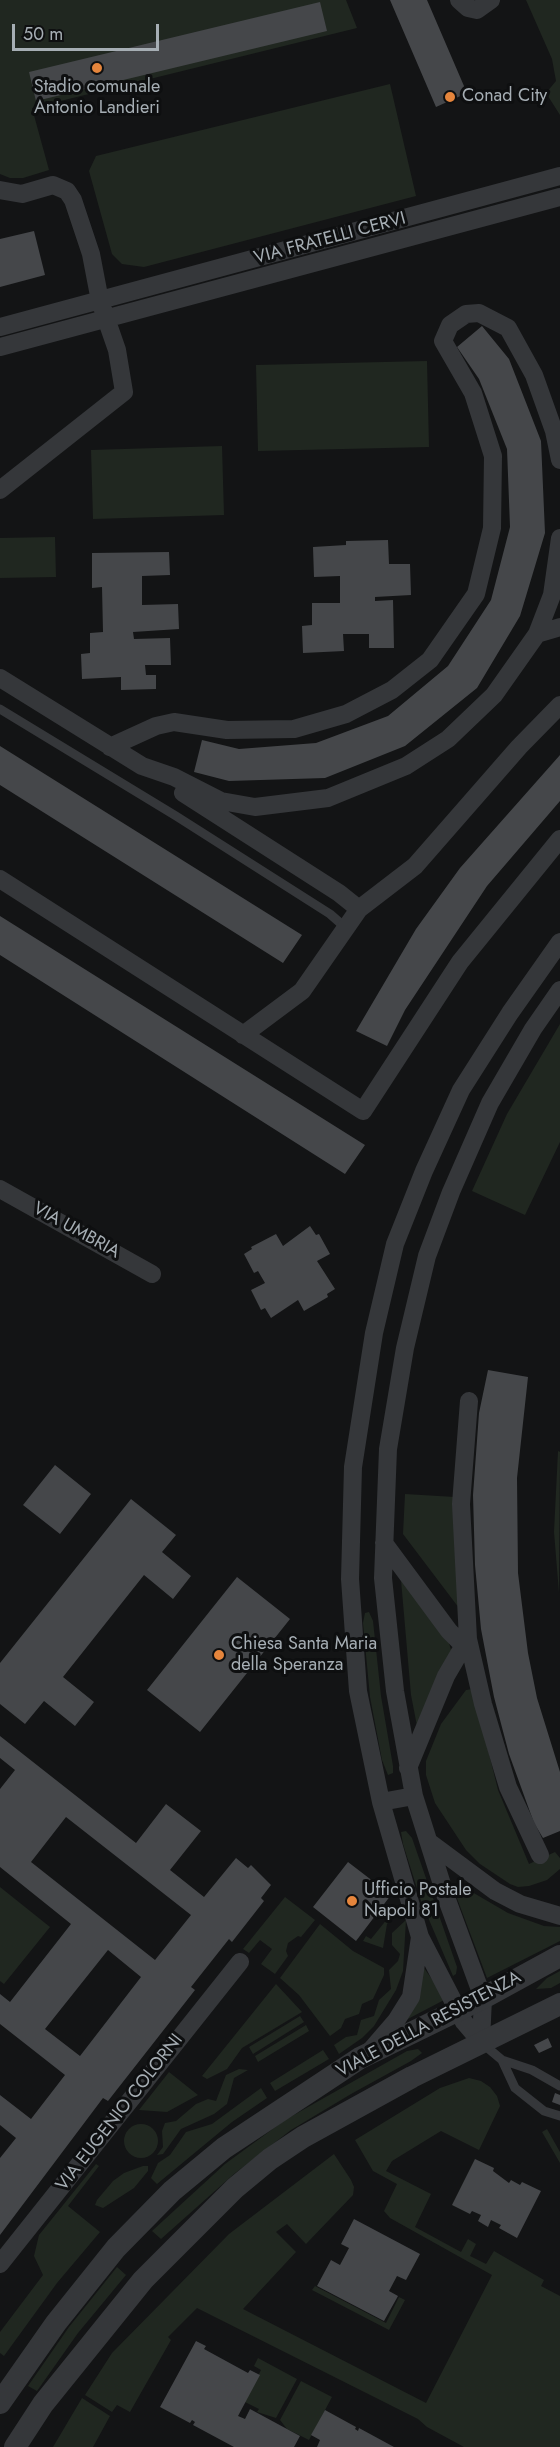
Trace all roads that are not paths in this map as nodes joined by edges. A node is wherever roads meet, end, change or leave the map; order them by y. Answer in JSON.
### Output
{"nodes":[{"id":1,"x":459,"y":0,"type":"edge"},
{"id":2,"x":492,"y":0,"type":"edge"},
{"id":3,"x":560,"y":176,"type":"edge"},
{"id":4,"x":0,"y":190,"type":"edge"},
{"id":5,"x":560,"y":197,"type":"edge"},
{"id":6,"x":100,"y":301,"type":"junction"},
{"id":7,"x":107,"y":321,"type":"junction"},
{"id":8,"x":0,"y":327,"type":"edge"},
{"id":9,"x":0,"y":347,"type":"edge"},
{"id":10,"x":560,"y":460,"type":"edge"},
{"id":11,"x":0,"y":490,"type":"edge"},
{"id":12,"x":560,"y":538,"type":"edge"},
{"id":13,"x":560,"y":627,"type":"edge"},
{"id":14,"x":537,"y":634,"type":"junction"},
{"id":15,"x":0,"y":678,"type":"edge"},
{"id":16,"x":560,"y":705,"type":"edge"},
{"id":17,"x":0,"y":709,"type":"edge"},
{"id":18,"x":110,"y":747,"type":"junction"},
{"id":19,"x":142,"y":766,"type":"junction"},
{"id":20,"x":560,"y":839,"type":"edge"},
{"id":21,"x":0,"y":879,"type":"edge"},
{"id":22,"x":359,"y":909,"type":"junction"},
{"id":23,"x":346,"y":928,"type":"junction"},
{"id":24,"x":560,"y":942,"type":"edge"},
{"id":25,"x":560,"y":990,"type":"edge"},
{"id":26,"x":243,"y":1035,"type":"junction"},
{"id":27,"x":461,"y":1090,"type":"junction"},
{"id":28,"x":490,"y":1103,"type":"junction"},
{"id":29,"x":0,"y":1189,"type":"edge"},
{"id":30,"x":152,"y":1274,"type":"dead end"},
{"id":31,"x":469,"y":1401,"type":"dead end"},
{"id":32,"x":384,"y":1543,"type":"junction"},
{"id":33,"x":383,"y":1578,"type":"junction"},
{"id":34,"x":350,"y":1579,"type":"junction"},
{"id":35,"x":469,"y":1644,"type":"junction"},
{"id":36,"x":408,"y":1768,"type":"junction"},
{"id":37,"x":414,"y":1796,"type":"junction"},
{"id":38,"x":381,"y":1802,"type":"junction"},
{"id":39,"x":429,"y":1842,"type":"junction"},
{"id":40,"x":540,"y":1855,"type":"dead end"},
{"id":41,"x":560,"y":1916,"type":"edge"},
{"id":42,"x":420,"y":1937,"type":"junction"},
{"id":43,"x":560,"y":1956,"type":"edge"},
{"id":44,"x":240,"y":1962,"type":"dead end"},
{"id":45,"x":483,"y":1998,"type":"junction"},
{"id":46,"x":560,"y":2004,"type":"edge"},
{"id":47,"x":457,"y":2009,"type":"junction"},
{"id":48,"x":482,"y":2042,"type":"junction"},
{"id":49,"x":360,"y":2058,"type":"junction"},
{"id":50,"x":502,"y":2060,"type":"junction"},
{"id":51,"x":560,"y":2086,"type":"edge"},
{"id":52,"x":560,"y":2116,"type":"edge"},
{"id":53,"x":0,"y":2264,"type":"edge"},
{"id":54,"x":0,"y":2403,"type":"edge"},
{"id":55,"x":15,"y":2447,"type":"edge"}],
"edges":[{"from":1,"to":2,"type":"street"},
{"from":3,"to":6,"type":"street","name":"VIA FRATELLI CERVI"},
{"from":4,"to":6,"type":"street"},
{"from":5,"to":7,"type":"street","name":"VIA FRATELLI CERVI"},
{"from":6,"to":7,"type":"street"},
{"from":6,"to":8,"type":"street","name":"VIA FRATELLI CERVI"},
{"from":7,"to":9,"type":"street","name":"VIA FRATELLI CERVI"},
{"from":7,"to":11,"type":"street"},
{"from":10,"to":18,"type":"street"},
{"from":12,"to":14,"type":"street"},
{"from":13,"to":14,"type":"street"},
{"from":14,"to":19,"type":"street"},
{"from":15,"to":18,"type":"street"},
{"from":16,"to":22,"type":"street"},
{"from":17,"to":23,"type":"lane"},
{"from":18,"to":19,"type":"street"},
{"from":19,"to":22,"type":"street"},
{"from":20,"to":26,"type":"street"},
{"from":21,"to":26,"type":"street"},
{"from":22,"to":23,"type":"street"},
{"from":23,"to":26,"type":"street"},
{"from":24,"to":27,"type":"street"},
{"from":25,"to":28,"type":"street"},
{"from":27,"to":28,"type":"street"},
{"from":27,"to":34,"type":"street"},
{"from":28,"to":32,"type":"street"},
{"from":29,"to":30,"type":"street","name":"VIA UMBRIA"},
{"from":31,"to":35,"type":"street"},
{"from":32,"to":33,"type":"street"},
{"from":32,"to":35,"type":"street"},
{"from":33,"to":34,"type":"street"},
{"from":33,"to":36,"type":"street"},
{"from":34,"to":38,"type":"street"},
{"from":35,"to":36,"type":"street"},
{"from":35,"to":40,"type":"street"},
{"from":36,"to":37,"type":"street"},
{"from":37,"to":38,"type":"street"},
{"from":37,"to":39,"type":"street"},
{"from":38,"to":42,"type":"street"},
{"from":39,"to":41,"type":"street"},
{"from":39,"to":45,"type":"street"},
{"from":42,"to":47,"type":"street"},
{"from":42,"to":49,"type":"street"},
{"from":43,"to":45,"type":"street","name":"VIALE DELLA RESISTENZA"},
{"from":44,"to":53,"type":"street","name":"VIA EUGENIO COLORNI"},
{"from":45,"to":47,"type":"street","name":"VIALE DELLA RESISTENZA"},
{"from":45,"to":48,"type":"street"},
{"from":46,"to":48,"type":"street"},
{"from":47,"to":48,"type":"street"},
{"from":47,"to":49,"type":"street","name":"VIALE DELLA RESISTENZA"},
{"from":48,"to":50,"type":"lane"},
{"from":48,"to":55,"type":"street"},
{"from":49,"to":54,"type":"street","name":"VIALE DELLA RESISTENZA"},
{"from":50,"to":51,"type":"lane"},
{"from":50,"to":52,"type":"lane"}]}
